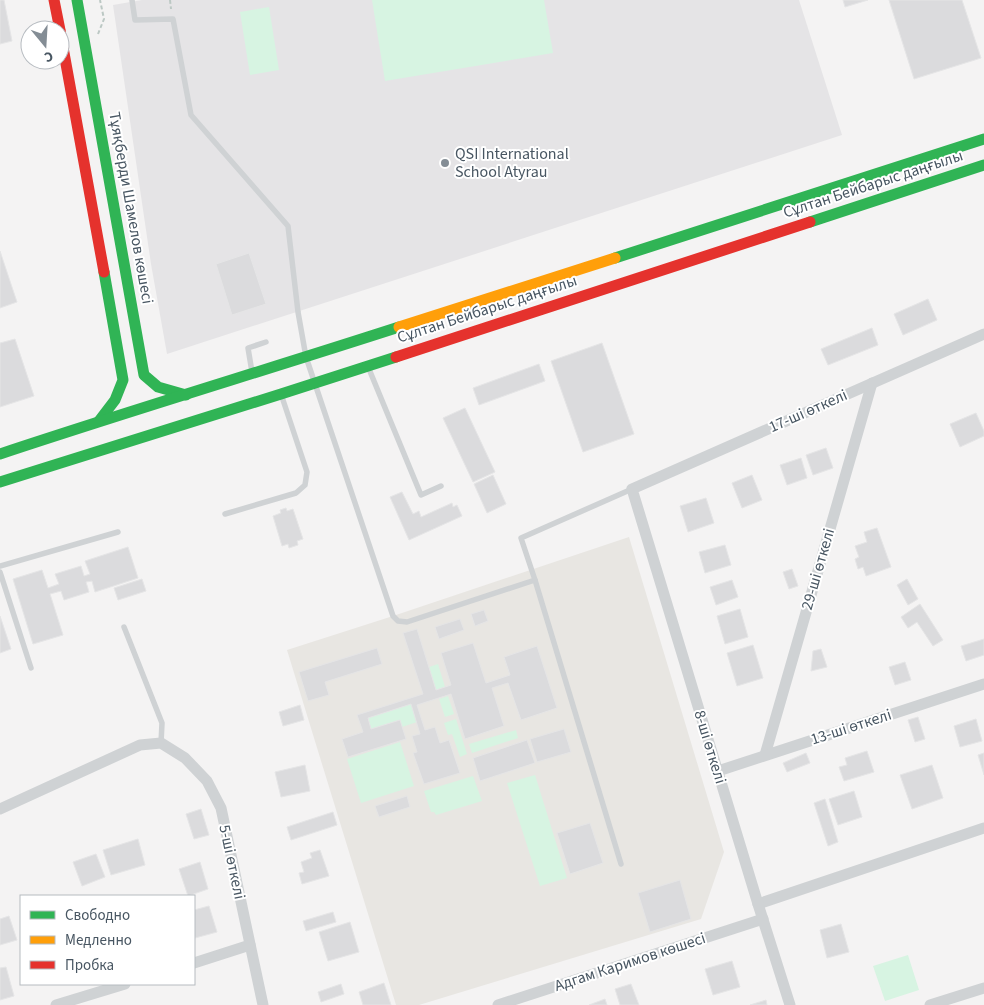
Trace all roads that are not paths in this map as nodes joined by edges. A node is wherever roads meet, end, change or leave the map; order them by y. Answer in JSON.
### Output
{"nodes":[{"id":1,"x":54,"y":0,"type":"edge"},
{"id":2,"x":76,"y":0,"type":"edge"},
{"id":3,"x":132,"y":0,"type":"edge"},
{"id":4,"x":58,"y":20,"type":"edge"},
{"id":5,"x":67,"y":70,"type":"edge"},
{"id":6,"x":984,"y":139,"type":"edge"},
{"id":7,"x":984,"y":165,"type":"edge"},
{"id":8,"x":984,"y":334,"type":"edge"},
{"id":9,"x":266,"y":342,"type":"dead end"},
{"id":10,"x":306,"y":357,"type":"junction"},
{"id":11,"x":367,"y":365,"type":"junction"},
{"id":12,"x":252,"y":374,"type":"junction"},
{"id":13,"x":314,"y":382,"type":"junction"},
{"id":14,"x":872,"y":383,"type":"junction"},
{"id":15,"x":281,"y":394,"type":"junction"},
{"id":16,"x":186,"y":395,"type":"junction"},
{"id":17,"x":99,"y":421,"type":"junction"},
{"id":18,"x":0,"y":454,"type":"edge"},
{"id":19,"x":0,"y":482,"type":"edge"},
{"id":20,"x":441,"y":486,"type":"dead end"},
{"id":21,"x":632,"y":489,"type":"junction"},
{"id":22,"x":225,"y":514,"type":"dead end"},
{"id":23,"x":118,"y":532,"type":"dead end"},
{"id":24,"x":0,"y":566,"type":"edge"},
{"id":25,"x":0,"y":572,"type":"edge"},
{"id":26,"x":535,"y":580,"type":"junction"},
{"id":27,"x":124,"y":627,"type":"dead end"},
{"id":28,"x":31,"y":668,"type":"dead end"},
{"id":29,"x":984,"y":684,"type":"edge"},
{"id":30,"x":161,"y":743,"type":"junction"},
{"id":31,"x":765,"y":755,"type":"junction"},
{"id":32,"x":718,"y":771,"type":"junction"},
{"id":33,"x":0,"y":809,"type":"edge"},
{"id":34,"x":984,"y":828,"type":"edge"},
{"id":35,"x":621,"y":864,"type":"dead end"},
{"id":36,"x":758,"y":904,"type":"junction"},
{"id":37,"x":763,"y":919,"type":"junction"},
{"id":38,"x":250,"y":946,"type":"junction"},
{"id":39,"x":195,"y":963,"type":"edge"},
{"id":40,"x":122,"y":985,"type":"edge"},
{"id":41,"x":984,"y":988,"type":"edge"},
{"id":42,"x":967,"y":1000,"type":"edge"},
{"id":43,"x":56,"y":1005,"type":"edge"},
{"id":44,"x":263,"y":1005,"type":"edge"},
{"id":45,"x":498,"y":1005,"type":"edge"},
{"id":46,"x":790,"y":1005,"type":"edge"},
{"id":47,"x":930,"y":1005,"type":"edge"}],
"edges":[{"from":1,"to":4,"type":"main road"},
{"from":2,"to":16,"type":"main road","name":"Тұяқберди Шамелов көшесі"},
{"from":3,"to":10,"type":"lane"},
{"from":5,"to":17,"type":"main road"},
{"from":6,"to":10,"type":"main road","name":"Сұлтан Бейбарыс даңғылы"},
{"from":7,"to":11,"type":"main road","name":"Сұлтан Бейбарыс даңғылы"},
{"from":8,"to":14,"type":"street","name":"17-ші өткелі"},
{"from":9,"to":12,"type":"lane"},
{"from":10,"to":12,"type":"main road","name":"Сұлтан Бейбарыс даңғылы"},
{"from":10,"to":13,"type":"lane"},
{"from":11,"to":13,"type":"main road","name":"Сұлтан Бейбарыс даңғылы"},
{"from":11,"to":20,"type":"lane"},
{"from":12,"to":16,"type":"main road","name":"Сұлтан Бейбарыс даңғылы"},
{"from":13,"to":15,"type":"main road","name":"Сұлтан Бейбарыс даңғылы"},
{"from":13,"to":26,"type":"lane"},
{"from":14,"to":21,"type":"street","name":"17-ші өткелі"},
{"from":14,"to":31,"type":"street","name":"29-ші өткелі"},
{"from":15,"to":19,"type":"main road","name":"Сұлтан Бейбарыс даңғылы"},
{"from":15,"to":22,"type":"lane"},
{"from":16,"to":17,"type":"main road","name":"Сұлтан Бейбарыс даңғылы"},
{"from":17,"to":18,"type":"main road","name":"Сұлтан Бейбарыс даңғылы"},
{"from":21,"to":26,"type":"lane"},
{"from":21,"to":32,"type":"street","name":"8-ші өткелі"},
{"from":23,"to":24,"type":"lane"},
{"from":25,"to":28,"type":"lane"},
{"from":26,"to":35,"type":"lane"},
{"from":27,"to":30,"type":"lane"},
{"from":29,"to":31,"type":"street","name":"13-ші өткелі"},
{"from":30,"to":33,"type":"street"},
{"from":30,"to":38,"type":"street","name":"5-ші өткелі"},
{"from":31,"to":32,"type":"street","name":"13-ші өткелі"},
{"from":32,"to":36,"type":"street","name":"8-ші өткелі"},
{"from":34,"to":36,"type":"street"},
{"from":36,"to":37,"type":"street","name":"8-ші өткелі"},
{"from":37,"to":45,"type":"street","name":"Адгам Каримов көшесі"},
{"from":37,"to":46,"type":"street","name":"8-ші өткелі"},
{"from":38,"to":39,"type":"street"},
{"from":38,"to":44,"type":"street","name":"5-ші өткелі"},
{"from":40,"to":43,"type":"street"},
{"from":41,"to":42,"type":"street"},
{"from":42,"to":47,"type":"street"}]}
